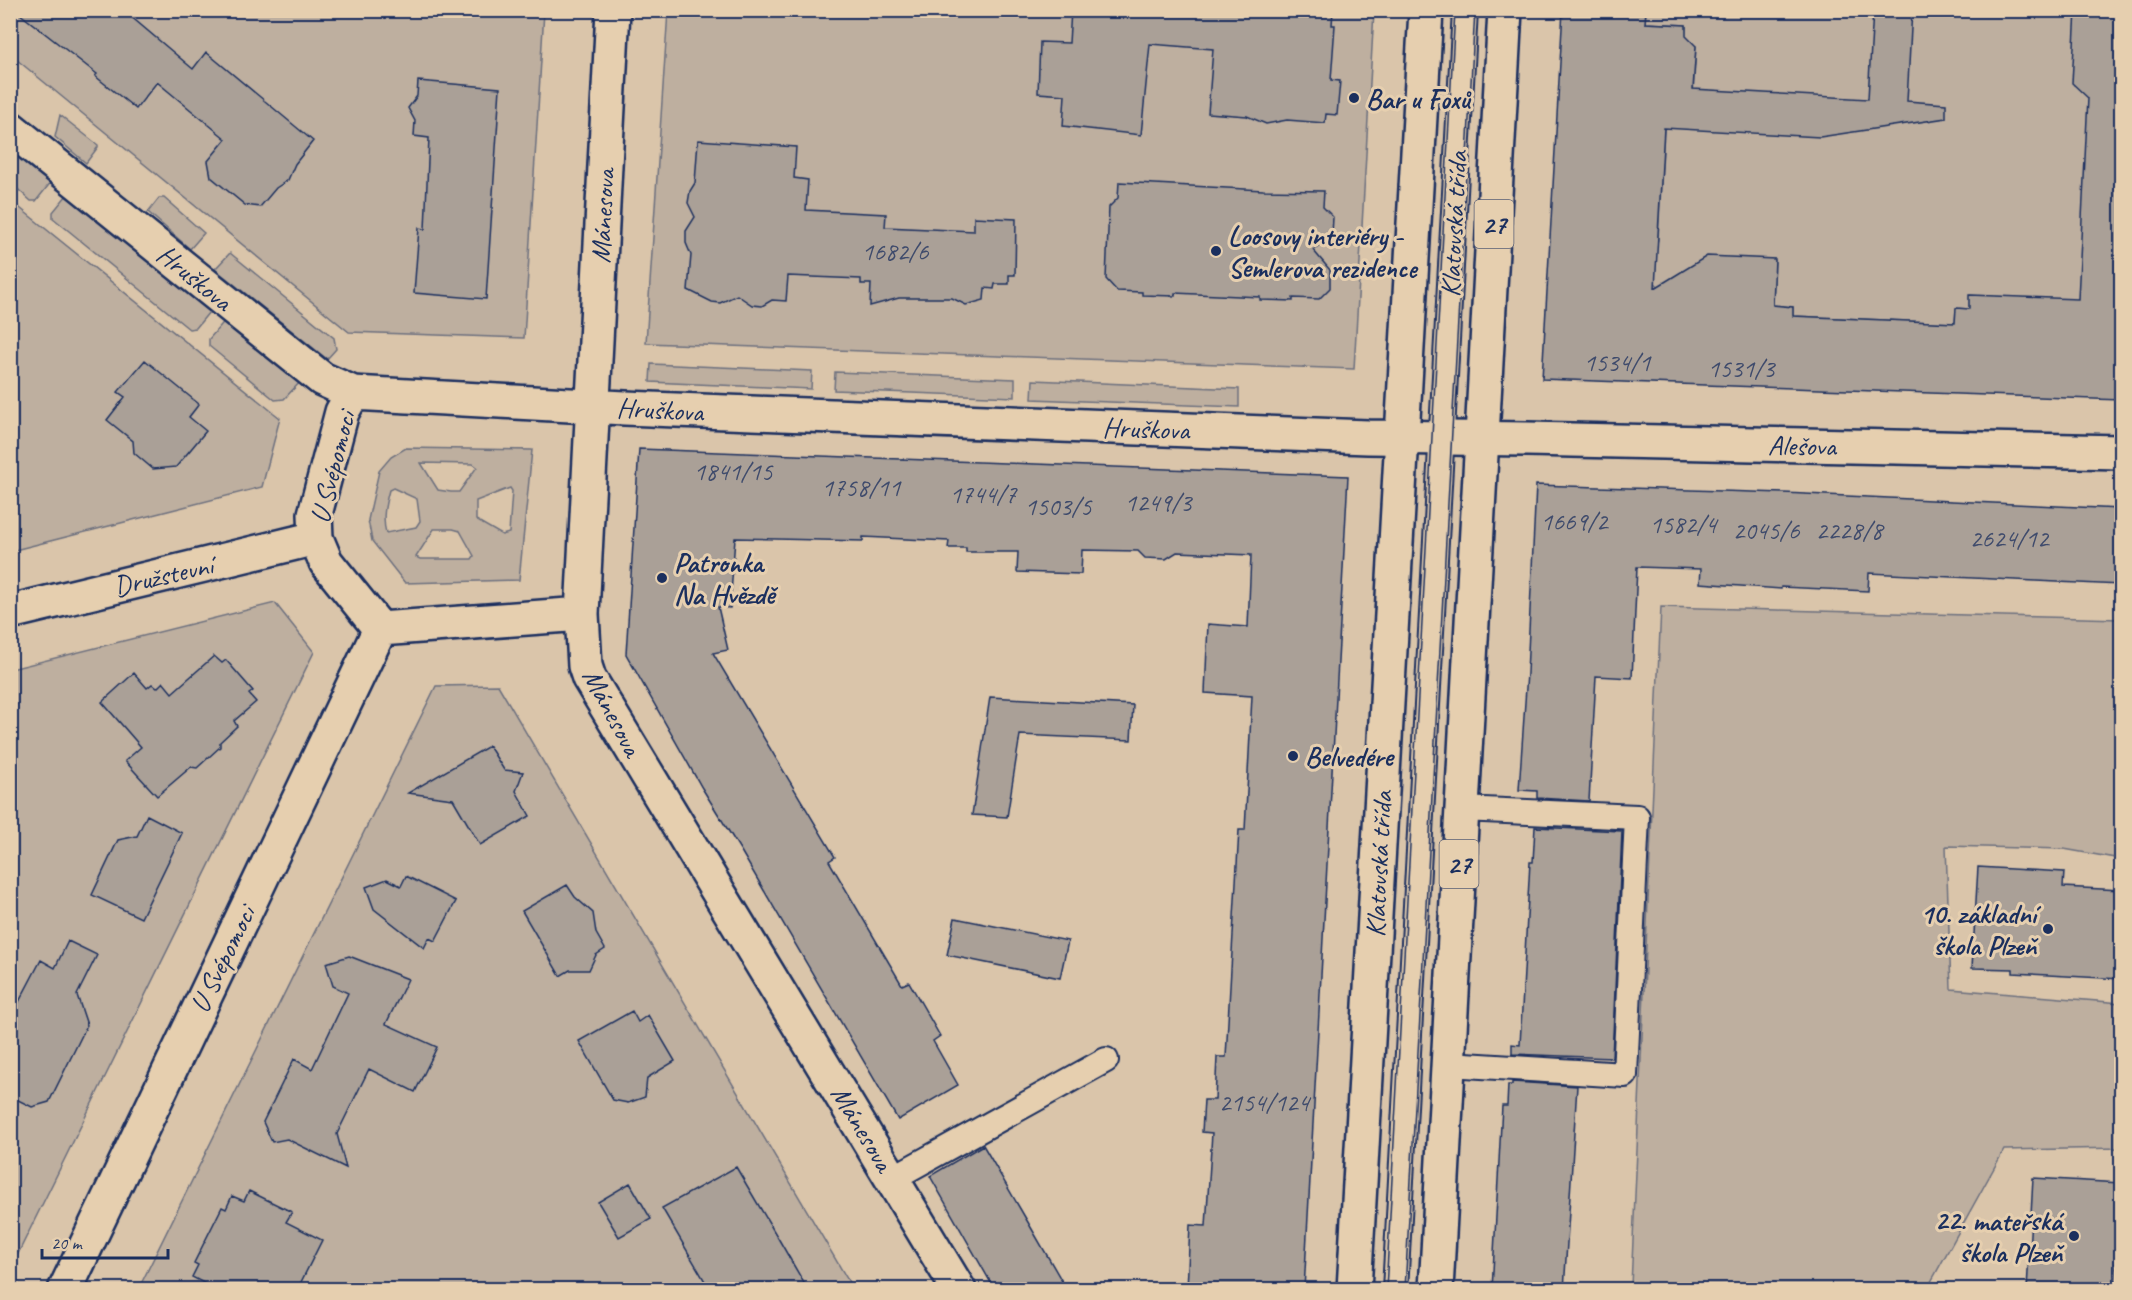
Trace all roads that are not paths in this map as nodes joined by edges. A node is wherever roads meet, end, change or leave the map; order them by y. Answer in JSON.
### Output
{"nodes":[{"id":1,"x":613,"y":10,"type":"edge"},
{"id":2,"x":1426,"y":10,"type":"edge"},
{"id":3,"x":1465,"y":10,"type":"edge"},
{"id":4,"x":1505,"y":10,"type":"edge"},
{"id":5,"x":10,"y":128,"type":"edge"},
{"id":6,"x":353,"y":393,"type":"junction"},
{"id":7,"x":591,"y":406,"type":"junction"},
{"id":8,"x":1401,"y":438,"type":"junction"},
{"id":9,"x":1442,"y":438,"type":"junction"},
{"id":10,"x":1483,"y":438,"type":"junction"},
{"id":11,"x":2121,"y":452,"type":"edge"},
{"id":12,"x":316,"y":538,"type":"junction"},
{"id":13,"x":10,"y":612,"type":"edge"},
{"id":14,"x":582,"y":614,"type":"junction"},
{"id":15,"x":380,"y":629,"type":"junction"},
{"id":16,"x":1462,"y":809,"type":"junction"},
{"id":17,"x":1106,"y":1060,"type":"dead end"},
{"id":18,"x":1449,"y":1064,"type":"junction"},
{"id":19,"x":893,"y":1178,"type":"junction"},
{"id":20,"x":65,"y":1290,"type":"edge"},
{"id":21,"x":959,"y":1290,"type":"edge"},
{"id":22,"x":1354,"y":1290,"type":"edge"},
{"id":23,"x":1395,"y":1290,"type":"edge"},
{"id":24,"x":1437,"y":1290,"type":"edge"}],
"edges":[{"from":1,"to":7,"type":"street","name":"Mánesova"},
{"from":2,"to":8,"type":"street","name":"Klatovská třída"},
{"from":3,"to":9,"type":"lane","name":"Klatovská třída"},
{"from":4,"to":10,"type":"street","name":"Klatovská třída","number":"27"},
{"from":5,"to":6,"type":"street","name":"Hruškova"},
{"from":6,"to":7,"type":"street","name":"Hruškova"},
{"from":6,"to":12,"type":"street","name":"U Svépomoci"},
{"from":7,"to":8,"type":"street","name":"Hruškova"},
{"from":7,"to":14,"type":"street","name":"Mánesova"},
{"from":8,"to":9,"type":"street"},
{"from":8,"to":22,"type":"street","name":"Klatovská třída"},
{"from":9,"to":10,"type":"street"},
{"from":9,"to":23,"type":"lane","name":"Klatovská třída"},
{"from":10,"to":11,"type":"street","name":"Alešova"},
{"from":10,"to":16,"type":"street","name":"Klatovská třída","number":"27"},
{"from":12,"to":13,"type":"street","name":"Družstevní"},
{"from":12,"to":15,"type":"street","name":"U Svépomoci"},
{"from":14,"to":15,"type":"street"},
{"from":14,"to":19,"type":"street","name":"Mánesova"},
{"from":15,"to":20,"type":"street","name":"U Svépomoci"},
{"from":16,"to":18,"type":"street","name":"Klatovská třída","number":"27"},
{"from":16,"to":18,"type":"lane"},
{"from":17,"to":19,"type":"lane"},
{"from":18,"to":24,"type":"street","name":"Klatovská třída","number":"27"},
{"from":19,"to":21,"type":"street","name":"Mánesova"}]}
